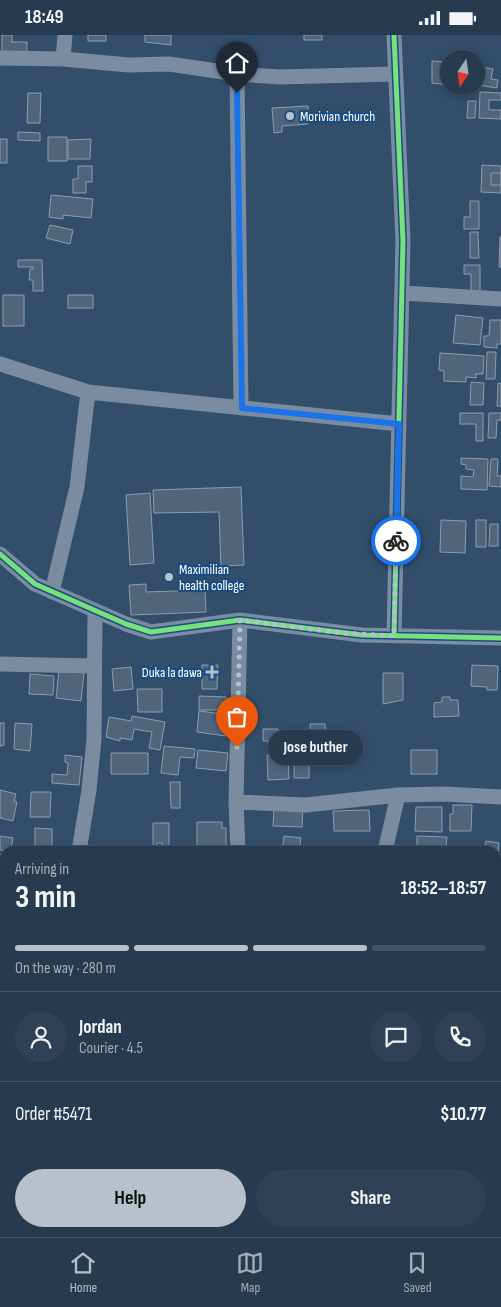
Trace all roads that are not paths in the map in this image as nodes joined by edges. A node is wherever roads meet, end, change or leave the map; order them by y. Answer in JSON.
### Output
{"nodes":[{"id":1,"x":65,"y":35,"type":"edge"},
{"id":2,"x":394,"y":35,"type":"edge"},
{"id":3,"x":0,"y":58,"type":"edge"},
{"id":4,"x":64,"y":59,"type":"junction"},
{"id":5,"x":237,"y":74,"type":"junction"},
{"id":6,"x":395,"y":74,"type":"junction"},
{"id":7,"x":403,"y":293,"type":"junction"},
{"id":8,"x":501,"y":299,"type":"edge"},
{"id":9,"x":0,"y":364,"type":"edge"},
{"id":10,"x":88,"y":393,"type":"junction"},
{"id":11,"x":242,"y":408,"type":"junction"},
{"id":12,"x":399,"y":424,"type":"junction"},
{"id":13,"x":0,"y":554,"type":"edge"},
{"id":14,"x":52,"y":592,"type":"junction"},
{"id":15,"x":95,"y":611,"type":"junction"},
{"id":16,"x":240,"y":620,"type":"junction"},
{"id":17,"x":394,"y":636,"type":"junction"},
{"id":18,"x":501,"y":638,"type":"edge"},
{"id":19,"x":0,"y":664,"type":"edge"},
{"id":20,"x":93,"y":666,"type":"junction"},
{"id":21,"x":398,"y":795,"type":"junction"},
{"id":22,"x":501,"y":797,"type":"edge"},
{"id":23,"x":236,"y":802,"type":"junction"},
{"id":24,"x":80,"y":846,"type":"edge"},
{"id":25,"x":238,"y":846,"type":"edge"},
{"id":26,"x":386,"y":846,"type":"edge"}],
"edges":[{"from":1,"to":4,"type":"street"},
{"from":2,"to":6,"type":"street"},
{"from":3,"to":4,"type":"street"},
{"from":4,"to":5,"type":"street"},
{"from":5,"to":6,"type":"street"},
{"from":5,"to":11,"type":"street"},
{"from":6,"to":7,"type":"street"},
{"from":7,"to":8,"type":"street"},
{"from":7,"to":12,"type":"street"},
{"from":9,"to":10,"type":"street"},
{"from":10,"to":11,"type":"street"},
{"from":10,"to":14,"type":"street"},
{"from":11,"to":12,"type":"street"},
{"from":12,"to":17,"type":"street"},
{"from":13,"to":14,"type":"street"},
{"from":14,"to":15,"type":"street"},
{"from":15,"to":16,"type":"street"},
{"from":15,"to":20,"type":"street"},
{"from":16,"to":17,"type":"street"},
{"from":16,"to":23,"type":"street"},
{"from":17,"to":18,"type":"street"},
{"from":19,"to":20,"type":"street"},
{"from":20,"to":24,"type":"street"},
{"from":21,"to":22,"type":"street"},
{"from":21,"to":23,"type":"street"},
{"from":21,"to":26,"type":"street"},
{"from":23,"to":25,"type":"street"}]}
